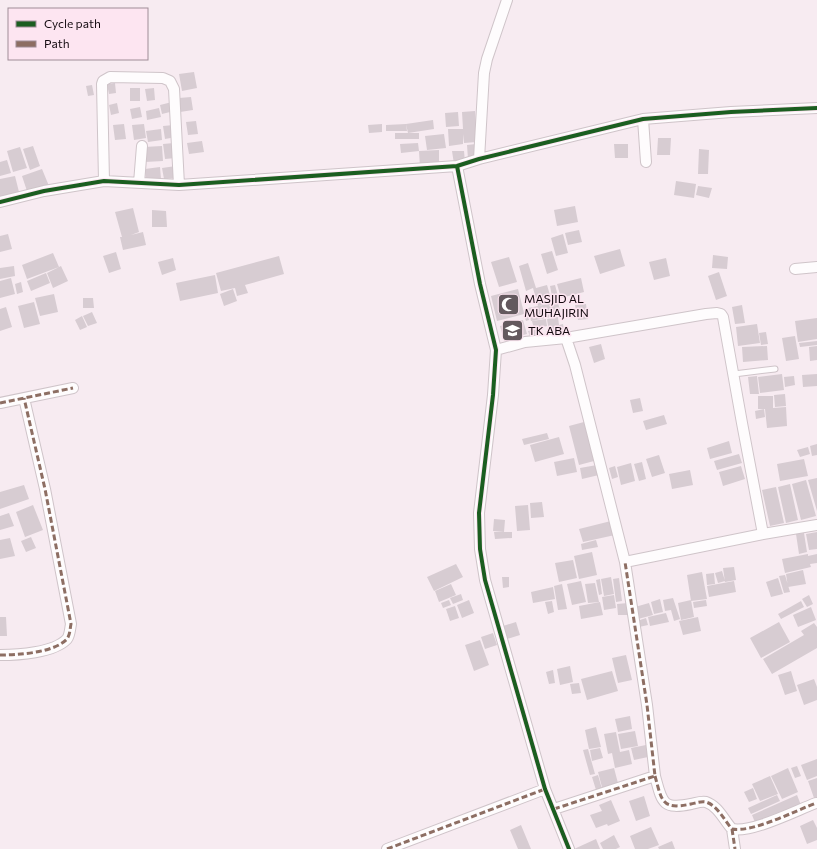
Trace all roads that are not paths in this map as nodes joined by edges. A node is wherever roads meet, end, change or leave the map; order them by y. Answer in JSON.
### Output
{"nodes":[{"id":1,"x":507,"y":0,"type":"edge"},
{"id":2,"x":817,"y":108,"type":"edge"},
{"id":3,"x":643,"y":119,"type":"junction"},
{"id":4,"x":142,"y":146,"type":"dead end"},
{"id":5,"x":480,"y":159,"type":"junction"},
{"id":6,"x":646,"y":162,"type":"dead end"},
{"id":7,"x":457,"y":166,"type":"junction"},
{"id":8,"x":104,"y":181,"type":"junction"},
{"id":9,"x":139,"y":183,"type":"junction"},
{"id":10,"x":179,"y":185,"type":"junction"},
{"id":11,"x":0,"y":202,"type":"edge"},
{"id":12,"x":817,"y":267,"type":"edge"},
{"id":13,"x":795,"y":269,"type":"dead end"},
{"id":14,"x":566,"y":338,"type":"junction"},
{"id":15,"x":496,"y":350,"type":"junction"},
{"id":16,"x":775,"y":369,"type":"dead end"},
{"id":17,"x":734,"y":374,"type":"junction"},
{"id":18,"x":73,"y":388,"type":"dead end"},
{"id":19,"x":24,"y":398,"type":"junction"},
{"id":20,"x":0,"y":402,"type":"edge"},
{"id":21,"x":817,"y":526,"type":"edge"},
{"id":22,"x":763,"y":534,"type":"junction"},
{"id":23,"x":625,"y":562,"type":"junction"},
{"id":24,"x":0,"y":655,"type":"edge"},
{"id":25,"x":655,"y":776,"type":"junction"},
{"id":26,"x":546,"y":789,"type":"junction"},
{"id":27,"x":816,"y":803,"type":"dead end"},
{"id":28,"x":554,"y":809,"type":"junction"},
{"id":29,"x":732,"y":829,"type":"junction"},
{"id":30,"x":387,"y":849,"type":"edge"},
{"id":31,"x":569,"y":849,"type":"edge"},
{"id":32,"x":735,"y":849,"type":"edge"}],
"edges":[{"from":1,"to":5,"type":"street"},
{"from":2,"to":3,"type":"street"},
{"from":3,"to":5,"type":"street"},
{"from":3,"to":6,"type":"street"},
{"from":4,"to":9,"type":"street"},
{"from":5,"to":7,"type":"street"},
{"from":7,"to":10,"type":"street"},
{"from":7,"to":15,"type":"street"},
{"from":8,"to":9,"type":"street"},
{"from":8,"to":10,"type":"street"},
{"from":8,"to":11,"type":"street"},
{"from":9,"to":10,"type":"street"},
{"from":12,"to":13,"type":"street"},
{"from":14,"to":15,"type":"street"},
{"from":14,"to":17,"type":"street"},
{"from":14,"to":23,"type":"street"},
{"from":15,"to":26,"type":"street"},
{"from":16,"to":17,"type":"lane"},
{"from":17,"to":22,"type":"street"},
{"from":18,"to":19,"type":"street"},
{"from":19,"to":20,"type":"street"},
{"from":19,"to":24,"type":"street"},
{"from":21,"to":22,"type":"street"},
{"from":22,"to":23,"type":"street"},
{"from":23,"to":25,"type":"street"},
{"from":25,"to":28,"type":"street"},
{"from":25,"to":29,"type":"street"},
{"from":26,"to":28,"type":"street"},
{"from":26,"to":30,"type":"street"},
{"from":27,"to":29,"type":"street"},
{"from":28,"to":31,"type":"street"},
{"from":29,"to":32,"type":"street"}]}
